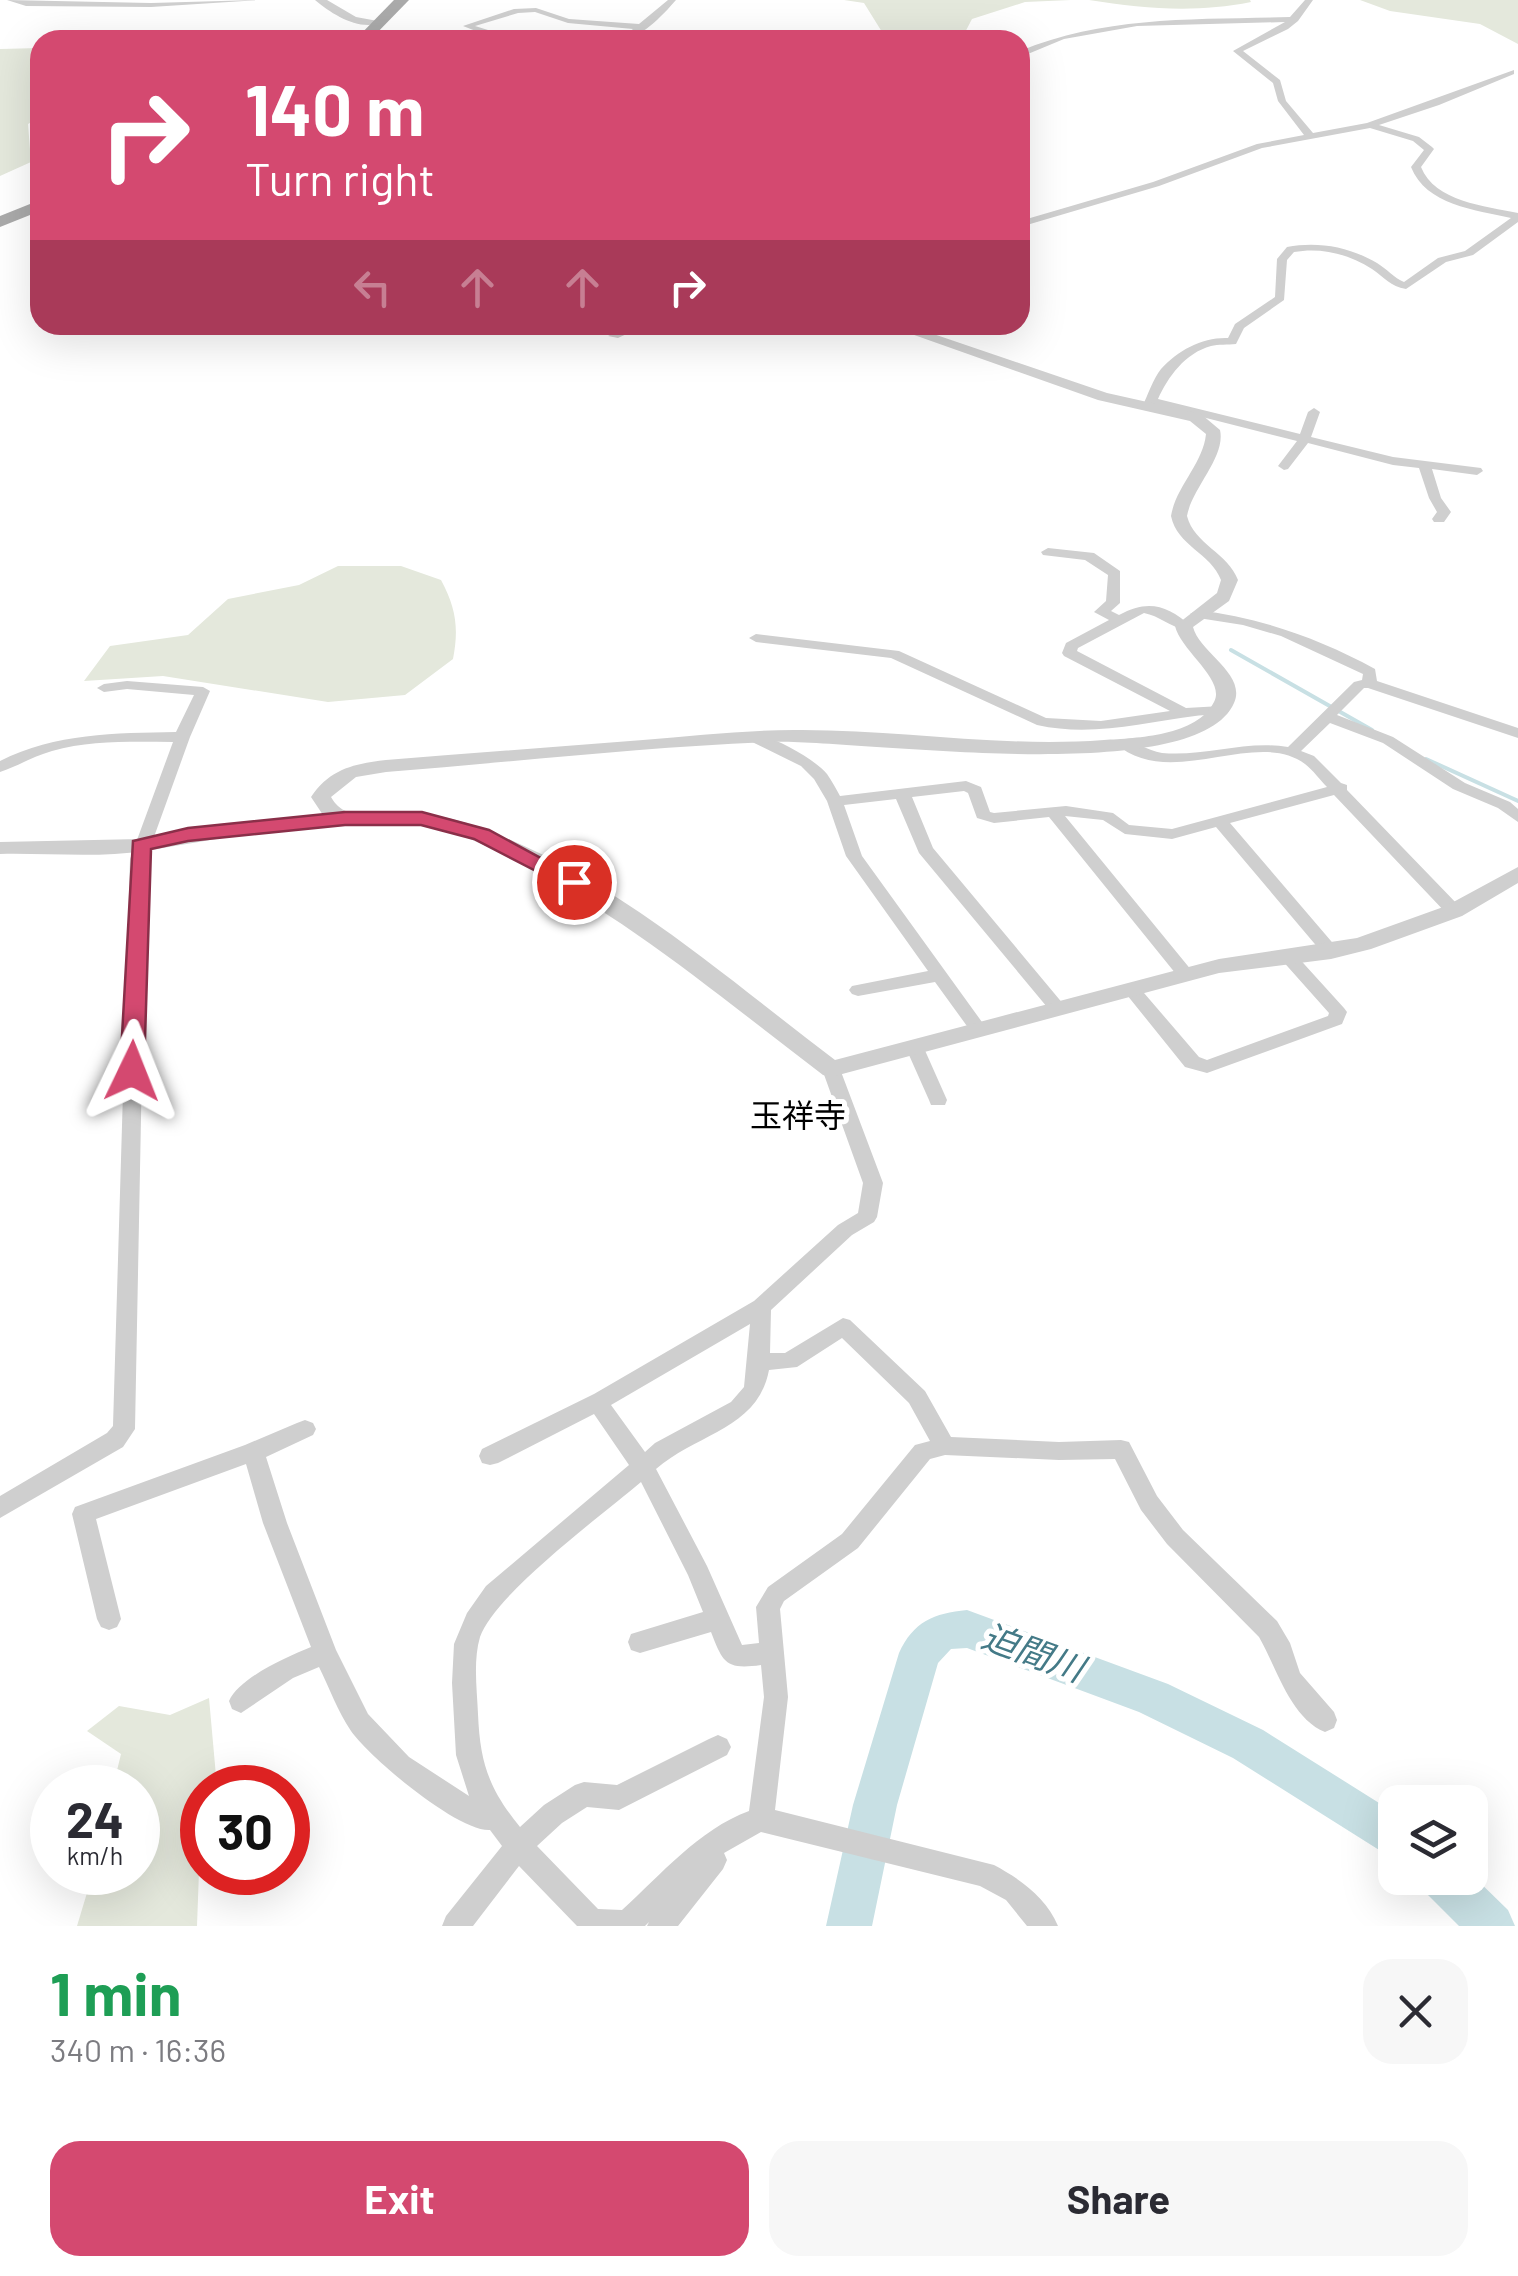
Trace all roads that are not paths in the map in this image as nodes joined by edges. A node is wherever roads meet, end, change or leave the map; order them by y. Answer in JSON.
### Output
{"nodes":[{"id":1,"x":11,"y":0,"type":"edge"},
{"id":2,"x":254,"y":0,"type":"edge"},
{"id":3,"x":320,"y":0,"type":"edge"},
{"id":4,"x":402,"y":0,"type":"edge"},
{"id":5,"x":672,"y":0,"type":"edge"},
{"id":6,"x":1310,"y":0,"type":"edge"},
{"id":7,"x":1296,"y":19,"type":"junction"},
{"id":8,"x":353,"y":20,"type":"junction"},
{"id":9,"x":379,"y":20,"type":"junction"},
{"id":10,"x":642,"y":27,"type":"junction"},
{"id":11,"x":362,"y":30,"type":"edge"},
{"id":12,"x":376,"y":30,"type":"edge"},
{"id":13,"x":478,"y":30,"type":"edge"},
{"id":14,"x":637,"y":30,"type":"edge"},
{"id":15,"x":1030,"y":51,"type":"edge"},
{"id":16,"x":1511,"y":72,"type":"dead end"},
{"id":17,"x":1369,"y":125,"type":"junction"},
{"id":18,"x":1310,"y":136,"type":"junction"},
{"id":19,"x":30,"y":209,"type":"edge"},
{"id":20,"x":1518,"y":217,"type":"edge"},
{"id":21,"x":1030,"y":221,"type":"edge"},
{"id":22,"x":0,"y":222,"type":"edge"},
{"id":23,"x":923,"y":335,"type":"edge"},
{"id":24,"x":1150,"y":404,"type":"junction"},
{"id":25,"x":1314,"y":412,"type":"dead end"},
{"id":26,"x":1304,"y":440,"type":"junction"},
{"id":27,"x":1284,"y":466,"type":"dead end"},
{"id":28,"x":1426,"y":466,"type":"junction"},
{"id":29,"x":1477,"y":471,"type":"dead end"},
{"id":30,"x":1439,"y":519,"type":"dead end"},
{"id":31,"x":1048,"y":552,"type":"dead end"},
{"id":32,"x":1120,"y":620,"type":"junction"},
{"id":33,"x":1191,"y":620,"type":"junction"},
{"id":34,"x":756,"y":638,"type":"dead end"},
{"id":35,"x":1368,"y":683,"type":"junction"},
{"id":36,"x":104,"y":688,"type":"dead end"},
{"id":37,"x":1221,"y":712,"type":"junction"},
{"id":38,"x":1185,"y":713,"type":"junction"},
{"id":39,"x":1326,"y":716,"type":"junction"},
{"id":40,"x":1518,"y":733,"type":"edge"},
{"id":41,"x":182,"y":737,"type":"junction"},
{"id":42,"x":752,"y":737,"type":"junction"},
{"id":43,"x":1123,"y":743,"type":"junction"},
{"id":44,"x":1292,"y":750,"type":"junction"},
{"id":45,"x":0,"y":767,"type":"edge"},
{"id":46,"x":1341,"y":788,"type":"junction"},
{"id":47,"x":902,"y":793,"type":"junction"},
{"id":48,"x":834,"y":801,"type":"junction"},
{"id":49,"x":1053,"y":812,"type":"junction"},
{"id":50,"x":1518,"y":817,"type":"edge"},
{"id":51,"x":345,"y":819,"type":"junction"},
{"id":52,"x":1220,"y":821,"type":"junction"},
{"id":53,"x":141,"y":845,"type":"junction"},
{"id":54,"x":0,"y":848,"type":"edge"},
{"id":55,"x":1518,"y":874,"type":"edge"},
{"id":56,"x":1454,"y":911,"type":"junction"},
{"id":57,"x":1331,"y":952,"type":"junction"},
{"id":58,"x":1290,"y":958,"type":"junction"},
{"id":59,"x":1186,"y":975,"type":"junction"},
{"id":60,"x":939,"y":976,"type":"junction"},
{"id":61,"x":858,"y":990,"type":"dead end"},
{"id":62,"x":1132,"y":990,"type":"junction"},
{"id":63,"x":1058,"y":1009,"type":"junction"},
{"id":64,"x":978,"y":1029,"type":"junction"},
{"id":65,"x":914,"y":1046,"type":"junction"},
{"id":66,"x":831,"y":1069,"type":"junction"},
{"id":67,"x":938,"y":1100,"type":"dead end"},
{"id":68,"x":761,"y":1307,"type":"junction"},
{"id":69,"x":758,"y":1362,"type":"junction"},
{"id":70,"x":597,"y":1402,"type":"junction"},
{"id":71,"x":306,"y":1429,"type":"dead end"},
{"id":72,"x":945,"y":1446,"type":"junction"},
{"id":73,"x":253,"y":1452,"type":"junction"},
{"id":74,"x":490,"y":1456,"type":"dead end"},
{"id":75,"x":644,"y":1467,"type":"junction"},
{"id":76,"x":0,"y":1508,"type":"edge"},
{"id":77,"x":109,"y":1619,"type":"dead end"},
{"id":78,"x":717,"y":1619,"type":"junction"},
{"id":79,"x":640,"y":1642,"type":"dead end"},
{"id":80,"x":772,"y":1652,"type":"junction"},
{"id":81,"x":325,"y":1653,"type":"junction"},
{"id":82,"x":241,"y":1700,"type":"dead end"},
{"id":83,"x":1325,"y":1720,"type":"dead end"},
{"id":84,"x":718,"y":1747,"type":"dead end"},
{"id":85,"x":496,"y":1817,"type":"junction"},
{"id":86,"x":760,"y":1819,"type":"junction"},
{"id":87,"x":725,"y":1837,"type":"junction"},
{"id":88,"x":520,"y":1844,"type":"junction"},
{"id":89,"x":456,"y":1926,"type":"edge"},
{"id":90,"x":661,"y":1926,"type":"edge"},
{"id":91,"x":1044,"y":1926,"type":"edge"}],
"edges":[{"from":1,"to":2,"type":"street"},
{"from":3,"to":8,"type":"street"},
{"from":4,"to":9,"type":"main road"},
{"from":5,"to":10,"type":"street"},
{"from":6,"to":7,"type":"street"},
{"from":7,"to":15,"type":"street"},
{"from":7,"to":18,"type":"street"},
{"from":8,"to":9,"type":"street"},
{"from":8,"to":11,"type":"main road"},
{"from":9,"to":12,"type":"main road"},
{"from":10,"to":13,"type":"street"},
{"from":10,"to":14,"type":"street"},
{"from":16,"to":17,"type":"street"},
{"from":17,"to":18,"type":"street"},
{"from":17,"to":20,"type":"street"},
{"from":18,"to":21,"type":"street"},
{"from":19,"to":22,"type":"main road"},
{"from":20,"to":24,"type":"street"},
{"from":23,"to":24,"type":"street"},
{"from":24,"to":26,"type":"street"},
{"from":24,"to":33,"type":"street"},
{"from":25,"to":26,"type":"street"},
{"from":26,"to":27,"type":"street"},
{"from":26,"to":28,"type":"street"},
{"from":28,"to":29,"type":"street"},
{"from":28,"to":30,"type":"street"},
{"from":31,"to":32,"type":"street"},
{"from":32,"to":33,"type":"street"},
{"from":32,"to":38,"type":"street"},
{"from":33,"to":35,"type":"street"},
{"from":33,"to":37,"type":"street"},
{"from":34,"to":38,"type":"street"},
{"from":35,"to":39,"type":"street"},
{"from":35,"to":40,"type":"street"},
{"from":36,"to":41,"type":"street"},
{"from":37,"to":38,"type":"street"},
{"from":37,"to":43,"type":"street"},
{"from":39,"to":44,"type":"street"},
{"from":39,"to":50,"type":"street"},
{"from":41,"to":45,"type":"street"},
{"from":41,"to":53,"type":"street"},
{"from":42,"to":43,"type":"street"},
{"from":42,"to":48,"type":"street"},
{"from":42,"to":51,"type":"street"},
{"from":43,"to":44,"type":"street"},
{"from":44,"to":46,"type":"street"},
{"from":46,"to":52,"type":"street"},
{"from":46,"to":56,"type":"street"},
{"from":47,"to":48,"type":"street"},
{"from":47,"to":49,"type":"street"},
{"from":47,"to":63,"type":"street"},
{"from":48,"to":60,"type":"street"},
{"from":49,"to":52,"type":"street"},
{"from":49,"to":59,"type":"street"},
{"from":51,"to":53,"type":"street"},
{"from":51,"to":66,"type":"street"},
{"from":52,"to":57,"type":"street"},
{"from":53,"to":54,"type":"street"},
{"from":53,"to":76,"type":"street"},
{"from":55,"to":56,"type":"street"},
{"from":56,"to":57,"type":"street"},
{"from":57,"to":58,"type":"street"},
{"from":58,"to":59,"type":"street"},
{"from":58,"to":62,"type":"street"},
{"from":59,"to":62,"type":"street"},
{"from":60,"to":61,"type":"street"},
{"from":60,"to":64,"type":"street"},
{"from":62,"to":63,"type":"street"},
{"from":63,"to":64,"type":"street"},
{"from":64,"to":65,"type":"street"},
{"from":65,"to":66,"type":"street"},
{"from":65,"to":67,"type":"street"},
{"from":66,"to":68,"type":"street"},
{"from":68,"to":69,"type":"street"},
{"from":68,"to":70,"type":"street"},
{"from":69,"to":72,"type":"street"},
{"from":69,"to":75,"type":"street"},
{"from":70,"to":74,"type":"street"},
{"from":70,"to":75,"type":"street"},
{"from":71,"to":73,"type":"street"},
{"from":72,"to":80,"type":"street"},
{"from":72,"to":83,"type":"street"},
{"from":73,"to":77,"type":"street"},
{"from":73,"to":81,"type":"street"},
{"from":75,"to":78,"type":"street"},
{"from":75,"to":85,"type":"street"},
{"from":78,"to":79,"type":"street"},
{"from":78,"to":80,"type":"street"},
{"from":80,"to":86,"type":"street"},
{"from":81,"to":82,"type":"street"},
{"from":81,"to":85,"type":"street"},
{"from":84,"to":88,"type":"street"},
{"from":85,"to":88,"type":"street"},
{"from":86,"to":87,"type":"street"},
{"from":86,"to":91,"type":"street"},
{"from":87,"to":88,"type":"street"},
{"from":87,"to":90,"type":"street"},
{"from":88,"to":89,"type":"street"}]}
